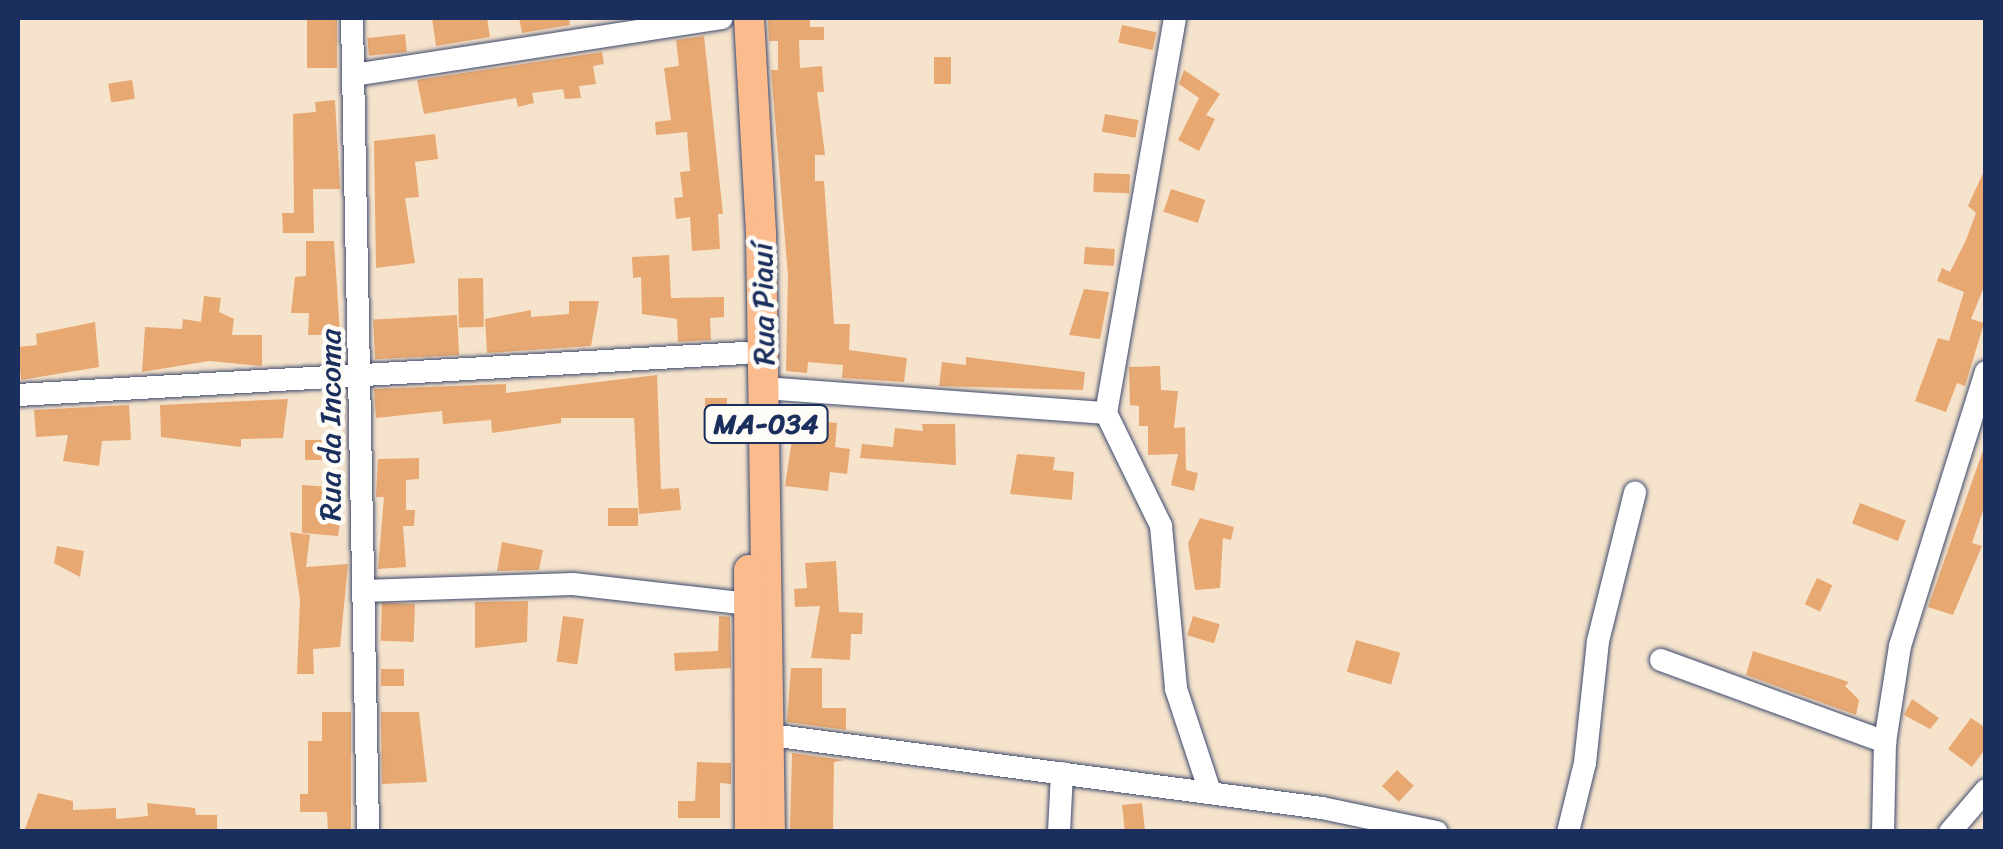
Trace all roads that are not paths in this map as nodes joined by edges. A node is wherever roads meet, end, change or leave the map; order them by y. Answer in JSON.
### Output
{"nodes":[{"id":1,"x":352,"y":18,"type":"edge"},
{"id":2,"x":722,"y":18,"type":"edge"},
{"id":3,"x":734,"y":18,"type":"edge"},
{"id":4,"x":749,"y":18,"type":"edge"},
{"id":5,"x":1175,"y":18,"type":"edge"},
{"id":6,"x":354,"y":75,"type":"junction"},
{"id":7,"x":745,"y":353,"type":"junction"},
{"id":8,"x":1986,"y":372,"type":"edge"},
{"id":9,"x":360,"y":378,"type":"junction"},
{"id":10,"x":765,"y":388,"type":"junction"},
{"id":11,"x":18,"y":395,"type":"edge"},
{"id":12,"x":1106,"y":413,"type":"junction"},
{"id":13,"x":1635,"y":493,"type":"dead end"},
{"id":14,"x":363,"y":591,"type":"junction"},
{"id":15,"x":750,"y":604,"type":"junction"},
{"id":16,"x":1661,"y":660,"type":"dead end"},
{"id":17,"x":771,"y":735,"type":"junction"},
{"id":18,"x":1884,"y":742,"type":"junction"},
{"id":19,"x":1062,"y":773,"type":"junction"},
{"id":20,"x":1986,"y":790,"type":"edge"},
{"id":21,"x":1210,"y":792,"type":"junction"},
{"id":22,"x":1412,"y":829,"type":"edge"},
{"id":23,"x":368,"y":832,"type":"edge"},
{"id":24,"x":750,"y":832,"type":"edge"},
{"id":25,"x":770,"y":832,"type":"edge"},
{"id":26,"x":1059,"y":832,"type":"edge"},
{"id":27,"x":1437,"y":832,"type":"edge"},
{"id":28,"x":1568,"y":832,"type":"edge"},
{"id":29,"x":1883,"y":832,"type":"edge"},
{"id":30,"x":1950,"y":832,"type":"edge"}],
"edges":[{"from":1,"to":6,"type":"street","name":"Rua da Incoma"},
{"from":2,"to":6,"type":"street"},
{"from":3,"to":7,"type":"main road","name":"Rua Piauí","number":"MA-034"},
{"from":4,"to":10,"type":"main road","name":"Rua Piauí","number":"MA-034"},
{"from":5,"to":12,"type":"street"},
{"from":6,"to":9,"type":"street","name":"Rua da Incoma"},
{"from":7,"to":9,"type":"street"},
{"from":7,"to":15,"type":"main road","name":"Rua Piauí","number":"MA-034"},
{"from":8,"to":18,"type":"street"},
{"from":9,"to":11,"type":"street"},
{"from":9,"to":14,"type":"street","name":"Rua da Incoma"},
{"from":10,"to":12,"type":"street"},
{"from":10,"to":17,"type":"main road","name":"Rua Piauí","number":"MA-034"},
{"from":12,"to":21,"type":"street"},
{"from":13,"to":28,"type":"street"},
{"from":14,"to":15,"type":"street"},
{"from":14,"to":23,"type":"street","name":"Rua da Incoma"},
{"from":15,"to":24,"type":"main road","name":"Rua Piauí","number":"MA-034"},
{"from":16,"to":18,"type":"street"},
{"from":17,"to":19,"type":"street"},
{"from":17,"to":25,"type":"main road","name":"Rua Piauí","number":"MA-034"},
{"from":18,"to":29,"type":"street"},
{"from":19,"to":21,"type":"street"},
{"from":19,"to":26,"type":"street"},
{"from":20,"to":30,"type":"street"},
{"from":21,"to":22,"type":"street"},
{"from":22,"to":27,"type":"street"}]}
